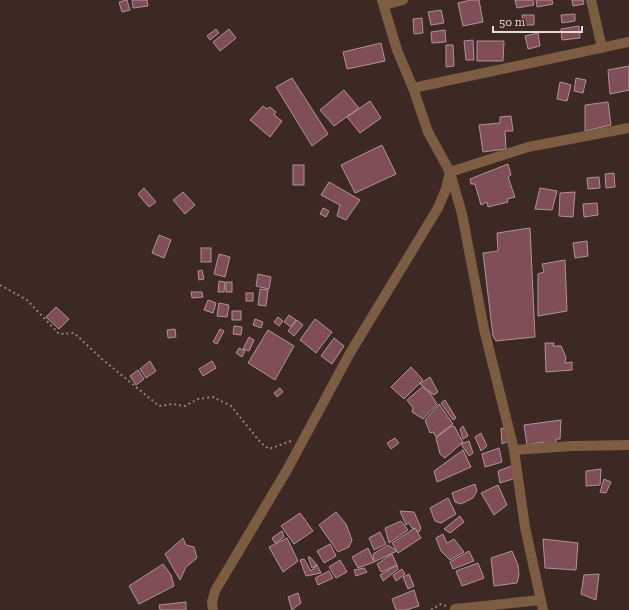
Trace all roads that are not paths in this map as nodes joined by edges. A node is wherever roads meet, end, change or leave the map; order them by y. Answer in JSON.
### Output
{"nodes":[{"id":1,"x":403,"y":0,"type":"edge"},
{"id":2,"x":591,"y":0,"type":"edge"},
{"id":3,"x":383,"y":2,"type":"edge"},
{"id":4,"x":629,"y":42,"type":"edge"},
{"id":5,"x":602,"y":48,"type":"junction"},
{"id":6,"x":413,"y":88,"type":"junction"},
{"id":7,"x":629,"y":128,"type":"edge"},
{"id":8,"x":450,"y":172,"type":"junction"},
{"id":9,"x":629,"y":445,"type":"edge"},
{"id":10,"x":514,"y":450,"type":"junction"},
{"id":11,"x":542,"y":605,"type":"edge"},
{"id":12,"x":455,"y":609,"type":"edge"},
{"id":13,"x":213,"y":610,"type":"edge"}],
"edges":[{"from":1,"to":3,"type":"street"},
{"from":2,"to":5,"type":"street"},
{"from":3,"to":6,"type":"street"},
{"from":4,"to":5,"type":"street"},
{"from":5,"to":6,"type":"street"},
{"from":6,"to":8,"type":"street"},
{"from":7,"to":8,"type":"street"},
{"from":8,"to":10,"type":"street"},
{"from":8,"to":13,"type":"street"},
{"from":9,"to":10,"type":"street"},
{"from":10,"to":11,"type":"street"},
{"from":11,"to":12,"type":"street"}]}
